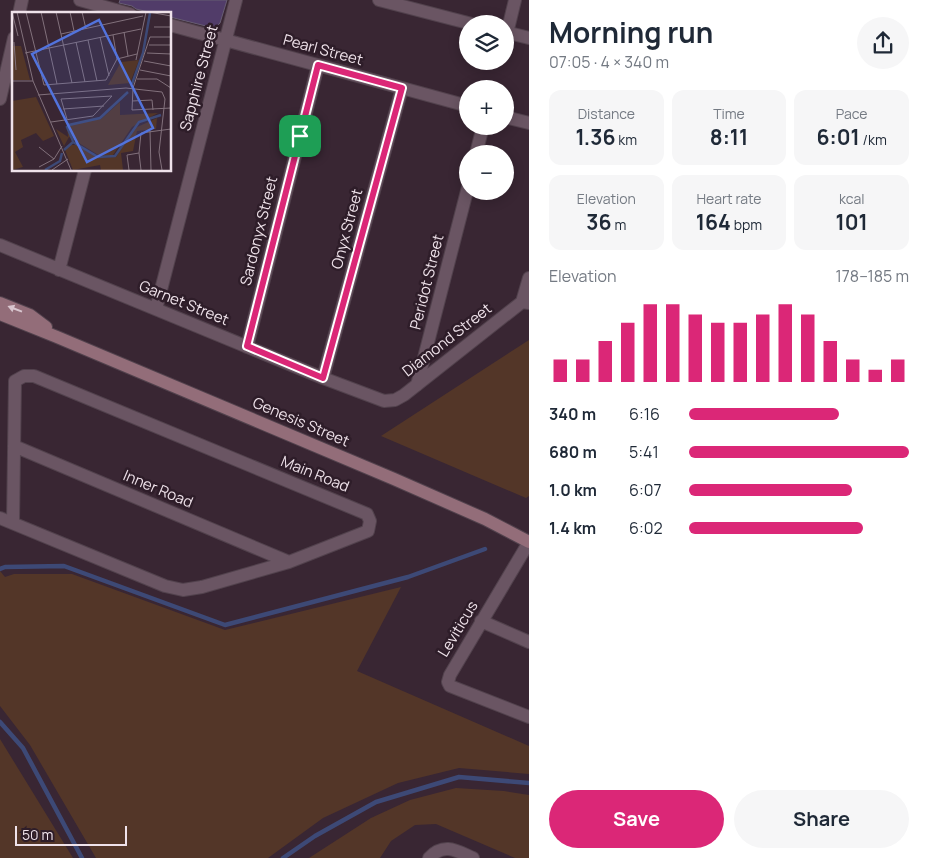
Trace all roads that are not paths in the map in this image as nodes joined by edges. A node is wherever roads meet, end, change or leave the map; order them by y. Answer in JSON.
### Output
{"nodes":[{"id":1,"x":80,"y":0,"type":"edge"},
{"id":2,"x":236,"y":0,"type":"edge"},
{"id":3,"x":378,"y":0,"type":"edge"},
{"id":4,"x":515,"y":0,"type":"edge"},
{"id":5,"x":422,"y":5,"type":"edge"},
{"id":6,"x":124,"y":12,"type":"edge"},
{"id":7,"x":511,"y":15,"type":"edge"},
{"id":8,"x":459,"y":19,"type":"edge"},
{"id":9,"x":171,"y":25,"type":"edge"},
{"id":10,"x":514,"y":35,"type":"edge"},
{"id":11,"x":529,"y":38,"type":"edge"},
{"id":12,"x":226,"y":40,"type":"junction"},
{"id":13,"x":12,"y":47,"type":"edge"},
{"id":14,"x":318,"y":65,"type":"junction"},
{"id":15,"x":402,"y":88,"type":"junction"},
{"id":16,"x":0,"y":99,"type":"edge"},
{"id":17,"x":459,"y":104,"type":"edge"},
{"id":18,"x":514,"y":119,"type":"edge"},
{"id":19,"x":529,"y":123,"type":"edge"},
{"id":20,"x":85,"y":171,"type":"edge"},
{"id":21,"x":464,"y":200,"type":"edge"},
{"id":22,"x":0,"y":245,"type":"edge"},
{"id":23,"x":59,"y":270,"type":"junction"},
{"id":24,"x":529,"y":278,"type":"edge"},
{"id":25,"x":526,"y":302,"type":"edge"},
{"id":26,"x":0,"y":303,"type":"edge"},
{"id":27,"x":156,"y":309,"type":"junction"},
{"id":28,"x":0,"y":314,"type":"edge"},
{"id":29,"x":0,"y":322,"type":"edge"},
{"id":30,"x":57,"y":337,"type":"junction"},
{"id":31,"x":247,"y":346,"type":"junction"},
{"id":32,"x":323,"y":378,"type":"junction"},
{"id":33,"x":417,"y":385,"type":"junction"},
{"id":34,"x":384,"y":401,"type":"joint"},
{"id":35,"x":14,"y":446,"type":"junction"},
{"id":36,"x":0,"y":518,"type":"edge"},
{"id":37,"x":13,"y":523,"type":"junction"},
{"id":38,"x":529,"y":542,"type":"edge"},
{"id":39,"x":288,"y":562,"type":"junction"},
{"id":40,"x":481,"y":622,"type":"junction"},
{"id":41,"x":529,"y":642,"type":"edge"},
{"id":42,"x":529,"y":717,"type":"edge"},
{"id":43,"x":429,"y":858,"type":"edge"},
{"id":44,"x":473,"y":858,"type":"edge"}],
"edges":[{"from":1,"to":6,"type":"street"},
{"from":2,"to":12,"type":"street","name":"Sapphire Street"},
{"from":3,"to":5,"type":"street"},
{"from":4,"to":7,"type":"street"},
{"from":5,"to":8,"type":"street"},
{"from":9,"to":12,"type":"street","name":"Pearl Street"},
{"from":10,"to":11,"type":"street"},
{"from":12,"to":14,"type":"street","name":"Pearl Street"},
{"from":12,"to":27,"type":"street","name":"Sapphire Street"},
{"from":13,"to":16,"type":"street"},
{"from":14,"to":15,"type":"street","name":"Pearl Street"},
{"from":14,"to":31,"type":"street","name":"Sardonyx Street"},
{"from":15,"to":17,"type":"street","name":"Pearl Street"},
{"from":15,"to":32,"type":"street","name":"Onyx Street"},
{"from":18,"to":19,"type":"street"},
{"from":20,"to":23,"type":"street"},
{"from":21,"to":33,"type":"street","name":"Peridot Street"},
{"from":22,"to":23,"type":"street","name":"Garnet Street"},
{"from":23,"to":27,"type":"street","name":"Garnet Street"},
{"from":24,"to":25,"type":"street"},
{"from":25,"to":33,"type":"street","name":"Diamond Street"},
{"from":30,"to":26,"type":"street","name":"Genesis Street","one_way":true},
{"from":27,"to":31,"type":"street","name":"Garnet Street"},
{"from":28,"to":30,"type":"street","name":"Genesis Street"},
{"from":29,"to":30,"type":"street","name":"Genesis Street"},
{"from":30,"to":38,"type":"street","name":"Genesis Street"},
{"from":31,"to":32,"type":"street","name":"Garnet Street"},
{"from":32,"to":34,"type":"street","name":"Garnet Street"},
{"from":33,"to":34,"type":"street","name":"Diamond Street"},
{"from":35,"to":37,"type":"street","name":"Main Road"},
{"from":35,"to":39,"type":"street","name":"Inner Road"},
{"from":35,"to":39,"type":"street","name":"Main Road"},
{"from":36,"to":37,"type":"street","name":"Main Road"},
{"from":37,"to":39,"type":"street","name":"Main Road"},
{"from":38,"to":40,"type":"street","name":"Leviticus"},
{"from":40,"to":41,"type":"street"},
{"from":40,"to":42,"type":"street","name":"Leviticus"},
{"from":43,"to":44,"type":"street"}]}
